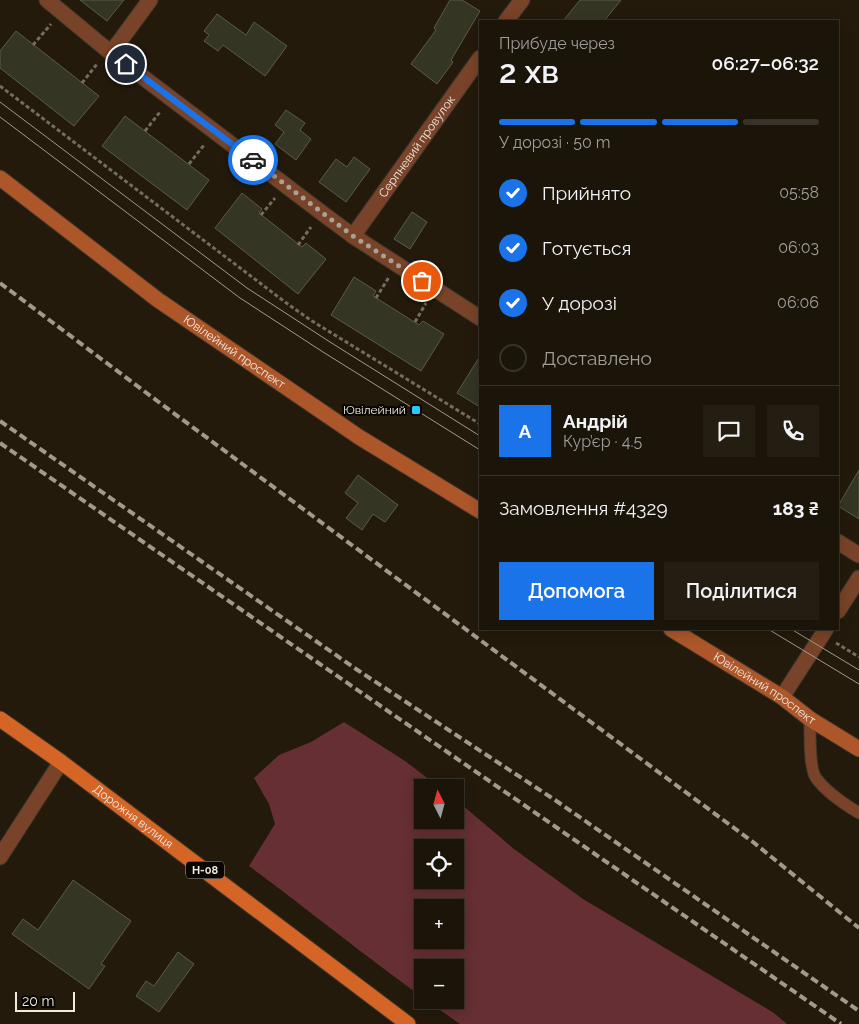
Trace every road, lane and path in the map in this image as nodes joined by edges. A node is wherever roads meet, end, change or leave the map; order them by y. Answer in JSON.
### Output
{"nodes":[{"id":1,"x":47,"y":0,"type":"edge"},
{"id":2,"x":150,"y":0,"type":"edge"},
{"id":3,"x":522,"y":0,"type":"edge"},
{"id":4,"x":61,"y":12,"type":"junction"},
{"id":5,"x":507,"y":20,"type":"edge"},
{"id":6,"x":33,"y":45,"type":"dead end"},
{"id":7,"x":110,"y":51,"type":"junction"},
{"id":8,"x":479,"y":59,"type":"edge"},
{"id":9,"x":82,"y":83,"type":"dead end"},
{"id":10,"x":0,"y":86,"type":"edge"},
{"id":11,"x":171,"y":98,"type":"junction"},
{"id":12,"x":145,"y":131,"type":"dead end"},
{"id":13,"x":215,"y":131,"type":"junction"},
{"id":14,"x":189,"y":164,"type":"dead end"},
{"id":15,"x":0,"y":178,"type":"edge"},
{"id":16,"x":322,"y":213,"type":"junction"},
{"id":17,"x":353,"y":236,"type":"junction"},
{"id":18,"x":298,"y":245,"type":"dead end"},
{"id":19,"x":398,"y":264,"type":"junction"},
{"id":20,"x":434,"y":289,"type":"junction"},
{"id":21,"x":376,"y":298,"type":"dead end"},
{"id":22,"x":479,"y":317,"type":"edge"},
{"id":23,"x":415,"y":322,"type":"dead end"},
{"id":24,"x":479,"y":423,"type":"edge"},
{"id":25,"x":479,"y":510,"type":"edge"},
{"id":26,"x":839,"y":543,"type":"edge"},
{"id":27,"x":859,"y":555,"type":"edge"},
{"id":28,"x":859,"y":578,"type":"edge"},
{"id":29,"x":839,"y":609,"type":"edge"},
{"id":30,"x":673,"y":630,"type":"edge"},
{"id":31,"x":825,"y":630,"type":"edge"},
{"id":32,"x":782,"y":697,"type":"junction"},
{"id":33,"x":0,"y":719,"type":"edge"},
{"id":34,"x":810,"y":719,"type":"junction"},
{"id":35,"x":859,"y":749,"type":"edge"},
{"id":36,"x":61,"y":762,"type":"junction"},
{"id":37,"x":859,"y":813,"type":"edge"},
{"id":38,"x":0,"y":857,"type":"edge"},
{"id":39,"x":408,"y":1024,"type":"edge"}],
"edges":[{"from":1,"to":4,"type":"street"},
{"from":2,"to":7,"type":"street"},
{"from":3,"to":5,"type":"street"},
{"from":4,"to":6,"type":"path"},
{"from":4,"to":7,"type":"street"},
{"from":7,"to":9,"type":"path"},
{"from":7,"to":11,"type":"street"},
{"from":8,"to":17,"type":"street","name":"Серпневий провулок"},
{"from":10,"to":24,"type":"path"},
{"from":11,"to":12,"type":"path"},
{"from":11,"to":13,"type":"street"},
{"from":13,"to":14,"type":"path"},
{"from":13,"to":16,"type":"street"},
{"from":15,"to":25,"type":"main road","name":"Ювілейний проспект"},
{"from":16,"to":17,"type":"street"},
{"from":16,"to":18,"type":"path"},
{"from":17,"to":19,"type":"street"},
{"from":19,"to":20,"type":"street"},
{"from":19,"to":21,"type":"path"},
{"from":20,"to":22,"type":"street"},
{"from":20,"to":23,"type":"path"},
{"from":26,"to":27,"type":"street"},
{"from":28,"to":29,"type":"street"},
{"from":30,"to":32,"type":"main road","name":"Ювілейний проспект"},
{"from":31,"to":32,"type":"street"},
{"from":32,"to":34,"type":"main road","name":"Ювілейний проспект"},
{"from":33,"to":36,"type":"main road","name":"Дорожня вулиця","number":"Н-08"},
{"from":34,"to":35,"type":"main road","name":"Ювілейний проспект"},
{"from":34,"to":37,"type":"lane"},
{"from":36,"to":38,"type":"street"},
{"from":36,"to":39,"type":"main road","name":"Дорожня вулиця","number":"Н-08"}]}
